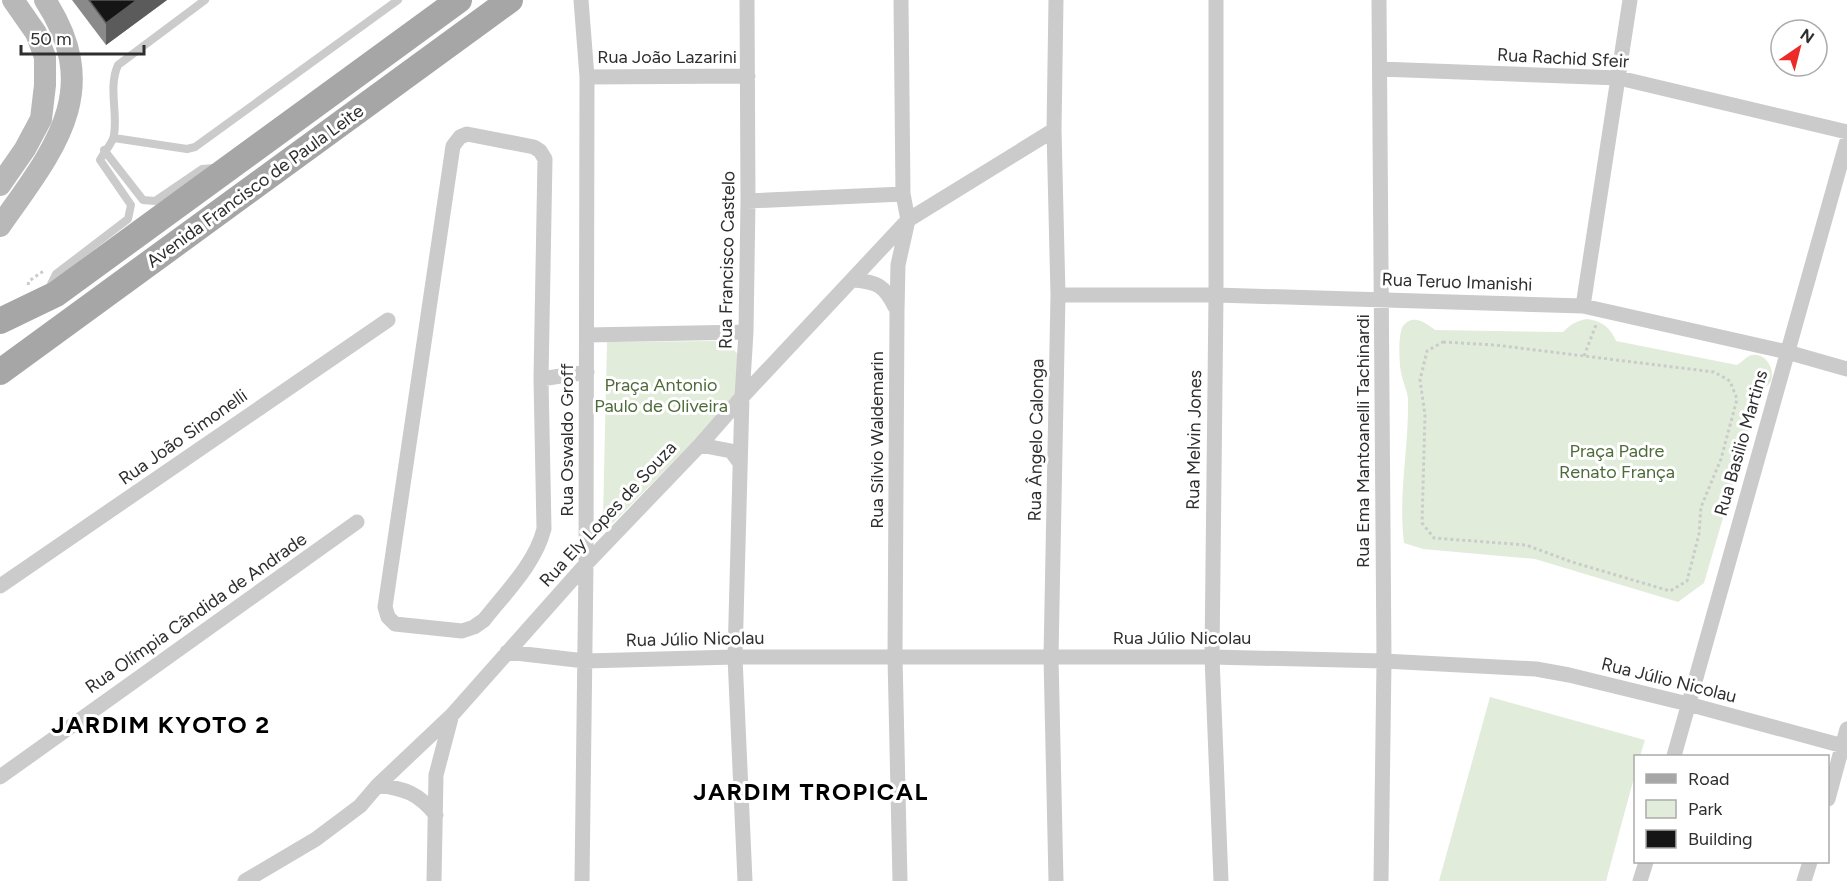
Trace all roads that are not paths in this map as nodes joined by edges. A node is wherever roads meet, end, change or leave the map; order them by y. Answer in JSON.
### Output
{"nodes":[{"id":1,"x":13,"y":0,"type":"edge"},
{"id":2,"x":45,"y":0,"type":"edge"},
{"id":3,"x":205,"y":0,"type":"edge"},
{"id":4,"x":398,"y":0,"type":"edge"},
{"id":5,"x":459,"y":0,"type":"edge"},
{"id":6,"x":510,"y":0,"type":"edge"},
{"id":7,"x":581,"y":0,"type":"edge"},
{"id":8,"x":747,"y":0,"type":"edge"},
{"id":9,"x":900,"y":0,"type":"edge"},
{"id":10,"x":1056,"y":0,"type":"edge"},
{"id":11,"x":1216,"y":0,"type":"edge"},
{"id":12,"x":1379,"y":0,"type":"edge"},
{"id":13,"x":1630,"y":0,"type":"edge"},
{"id":14,"x":1380,"y":69,"type":"junction"},
{"id":15,"x":748,"y":76,"type":"junction"},
{"id":16,"x":587,"y":77,"type":"junction"},
{"id":17,"x":1620,"y":78,"type":"junction"},
{"id":18,"x":1054,"y":130,"type":"junction"},
{"id":19,"x":1847,"y":132,"type":"edge"},
{"id":20,"x":114,"y":138,"type":"junction"},
{"id":21,"x":1847,"y":141,"type":"edge"},
{"id":22,"x":104,"y":150,"type":"junction"},
{"id":23,"x":223,"y":170,"type":"junction"},
{"id":24,"x":0,"y":184,"type":"edge"},
{"id":25,"x":903,"y":194,"type":"junction"},
{"id":26,"x":748,"y":201,"type":"junction"},
{"id":27,"x":908,"y":220,"type":"junction"},
{"id":28,"x":0,"y":226,"type":"edge"},
{"id":29,"x":144,"y":229,"type":"junction"},
{"id":30,"x":162,"y":254,"type":"junction"},
{"id":31,"x":854,"y":280,"type":"junction"},
{"id":32,"x":56,"y":294,"type":"junction"},
{"id":33,"x":1058,"y":295,"type":"junction"},
{"id":34,"x":1215,"y":295,"type":"junction"},
{"id":35,"x":1382,"y":300,"type":"junction"},
{"id":36,"x":1583,"y":306,"type":"junction"},
{"id":37,"x":897,"y":311,"type":"junction"},
{"id":38,"x":388,"y":320,"type":"dead end"},
{"id":39,"x":0,"y":321,"type":"edge"},
{"id":40,"x":746,"y":332,"type":"junction"},
{"id":41,"x":587,"y":335,"type":"junction"},
{"id":42,"x":1787,"y":352,"type":"junction"},
{"id":43,"x":1847,"y":369,"type":"edge"},
{"id":44,"x":0,"y":372,"type":"edge"},
{"id":45,"x":587,"y":372,"type":"junction"},
{"id":46,"x":541,"y":379,"type":"junction"},
{"id":47,"x":742,"y":397,"type":"junction"},
{"id":48,"x":700,"y":445,"type":"junction"},
{"id":49,"x":740,"y":464,"type":"junction"},
{"id":50,"x":357,"y":522,"type":"dead end"},
{"id":51,"x":586,"y":564,"type":"junction"},
{"id":52,"x":0,"y":586,"type":"edge"},
{"id":53,"x":507,"y":652,"type":"junction"},
{"id":54,"x":735,"y":657,"type":"junction"},
{"id":55,"x":895,"y":657,"type":"junction"},
{"id":56,"x":1051,"y":657,"type":"junction"},
{"id":57,"x":1212,"y":657,"type":"junction"},
{"id":58,"x":585,"y":661,"type":"junction"},
{"id":59,"x":1384,"y":661,"type":"junction"},
{"id":60,"x":1688,"y":704,"type":"junction"},
{"id":61,"x":452,"y":715,"type":"junction"},
{"id":62,"x":1847,"y":729,"type":"edge"},
{"id":63,"x":1845,"y":746,"type":"edge"},
{"id":64,"x":1674,"y":755,"type":"edge"},
{"id":65,"x":0,"y":777,"type":"edge"},
{"id":66,"x":378,"y":785,"type":"junction"},
{"id":67,"x":1829,"y":793,"type":"edge"},
{"id":68,"x":436,"y":815,"type":"junction"},
{"id":69,"x":1645,"y":863,"type":"edge"},
{"id":70,"x":1809,"y":863,"type":"edge"},
{"id":71,"x":245,"y":881,"type":"edge"},
{"id":72,"x":434,"y":881,"type":"edge"},
{"id":73,"x":582,"y":881,"type":"edge"},
{"id":74,"x":745,"y":881,"type":"edge"},
{"id":75,"x":900,"y":881,"type":"edge"},
{"id":76,"x":1056,"y":881,"type":"edge"},
{"id":77,"x":1221,"y":881,"type":"edge"},
{"id":78,"x":1381,"y":881,"type":"edge"},
{"id":79,"x":1640,"y":881,"type":"edge"},
{"id":80,"x":1804,"y":881,"type":"edge"}],
"edges":[{"from":1,"to":24,"type":"main road"},
{"from":2,"to":28,"type":"main road"},
{"from":3,"to":20,"type":"lane"},
{"from":4,"to":20,"type":"lane"},
{"from":5,"to":23,"type":"main road","name":"Avenida Francisco de Paula Leite"},
{"from":6,"to":30,"type":"main road","name":"Avenida Francisco de Paula Leite"},
{"from":7,"to":16,"type":"street","name":"Rua Oswaldo Groff"},
{"from":8,"to":15,"type":"street","name":"Rua Francisco Castelo"},
{"from":9,"to":25,"type":"street","name":"Rua Sílvio Waldemarin"},
{"from":10,"to":18,"type":"street","name":"Rua Ângelo Calonga"},
{"from":11,"to":34,"type":"street","name":"Rua Melvin Jones"},
{"from":12,"to":14,"type":"street","name":"Rua Ema Mantoanelli Tachinardi"},
{"from":13,"to":17,"type":"street"},
{"from":14,"to":17,"type":"street","name":"Rua Rachid Sfeir"},
{"from":14,"to":35,"type":"street","name":"Rua Ema Mantoanelli Tachinardi"},
{"from":15,"to":16,"type":"street","name":"Rua João Lazarini"},
{"from":15,"to":26,"type":"street","name":"Rua Francisco Castelo"},
{"from":16,"to":41,"type":"street","name":"Rua Oswaldo Groff"},
{"from":17,"to":19,"type":"street","name":"Rua Rachid Sfeir"},
{"from":17,"to":36,"type":"street"},
{"from":18,"to":27,"type":"street","name":"Rua Ely Lopes de Souza"},
{"from":18,"to":33,"type":"street","name":"Rua Ângelo Calonga"},
{"from":20,"to":22,"type":"lane"},
{"from":21,"to":42,"type":"street","name":"Rua Basilio Martins"},
{"from":22,"to":23,"type":"lane"},
{"from":22,"to":32,"type":"lane"},
{"from":23,"to":29,"type":"main road","name":"Avenida Francisco de Paula Leite"},
{"from":25,"to":26,"type":"street"},
{"from":25,"to":27,"type":"street","name":"Rua Sílvio Waldemarin"},
{"from":26,"to":40,"type":"street","name":"Rua Francisco Castelo"},
{"from":27,"to":31,"type":"street","name":"Rua Ely Lopes de Souza"},
{"from":27,"to":37,"type":"street","name":"Rua Sílvio Waldemarin"},
{"from":29,"to":30,"type":"main road"},
{"from":29,"to":32,"type":"main road","name":"Avenida Francisco de Paula Leite"},
{"from":30,"to":44,"type":"main road","name":"Avenida Francisco de Paula Leite"},
{"from":31,"to":37,"type":"street"},
{"from":31,"to":47,"type":"street","name":"Rua Ely Lopes de Souza"},
{"from":32,"to":39,"type":"main road","name":"Avenida Francisco de Paula Leite"},
{"from":33,"to":34,"type":"street","name":"Rua Teruo Imanishi"},
{"from":33,"to":56,"type":"street","name":"Rua Ângelo Calonga"},
{"from":34,"to":35,"type":"street","name":"Rua Teruo Imanishi"},
{"from":34,"to":57,"type":"street","name":"Rua Melvin Jones"},
{"from":35,"to":36,"type":"street","name":"Rua Teruo Imanishi"},
{"from":35,"to":59,"type":"street","name":"Rua Ema Mantoanelli Tachinardi"},
{"from":36,"to":42,"type":"street","name":"Rua Teruo Imanishi"},
{"from":37,"to":55,"type":"street","name":"Rua Sílvio Waldemarin"},
{"from":38,"to":52,"type":"street","name":"Rua João Simonelli"},
{"from":40,"to":41,"type":"street"},
{"from":40,"to":47,"type":"street","name":"Rua Francisco Castelo"},
{"from":41,"to":45,"type":"street","name":"Rua Oswaldo Groff"},
{"from":42,"to":43,"type":"street","name":"Rua Teruo Imanishi"},
{"from":42,"to":60,"type":"street","name":"Rua Basilio Martins"},
{"from":45,"to":46,"type":"street"},
{"from":45,"to":51,"type":"street","name":"Rua Oswaldo Groff"},
{"from":46,"to":46,"type":"street"},
{"from":47,"to":48,"type":"street","name":"Rua Ely Lopes de Souza"},
{"from":47,"to":49,"type":"street","name":"Rua Francisco Castelo"},
{"from":48,"to":49,"type":"street"},
{"from":48,"to":51,"type":"street","name":"Rua Ely Lopes de Souza"},
{"from":49,"to":54,"type":"street","name":"Rua Francisco Castelo"},
{"from":50,"to":65,"type":"street","name":"Rua Olímpia Cândida de Andrade"},
{"from":51,"to":53,"type":"street","name":"Rua Ely Lopes de Souza"},
{"from":51,"to":58,"type":"street","name":"Rua Oswaldo Groff"},
{"from":53,"to":58,"type":"street","name":"Rua Júlio Nicolau"},
{"from":53,"to":61,"type":"street","name":"Rua Ely Lopes de Souza"},
{"from":54,"to":55,"type":"street","name":"Rua Júlio Nicolau"},
{"from":54,"to":58,"type":"street","name":"Rua Júlio Nicolau"},
{"from":54,"to":74,"type":"street","name":"Rua Francisco Castelo"},
{"from":55,"to":56,"type":"street","name":"Rua Júlio Nicolau"},
{"from":55,"to":75,"type":"street","name":"Rua Sílvio Waldemarin"},
{"from":56,"to":57,"type":"street","name":"Rua Júlio Nicolau"},
{"from":56,"to":76,"type":"street","name":"Rua Ângelo Calonga"},
{"from":57,"to":59,"type":"street","name":"Rua Júlio Nicolau"},
{"from":57,"to":77,"type":"street","name":"Rua Melvin Jones"},
{"from":58,"to":73,"type":"street","name":"Rua Oswaldo Groff"},
{"from":59,"to":60,"type":"street","name":"Rua Júlio Nicolau"},
{"from":59,"to":78,"type":"street","name":"Rua Ema Mantoanelli Tachinardi"},
{"from":60,"to":63,"type":"street","name":"Rua Júlio Nicolau"},
{"from":60,"to":64,"type":"street","name":"Rua Basilio Martins"},
{"from":61,"to":66,"type":"street","name":"Rua Ely Lopes de Souza"},
{"from":61,"to":68,"type":"street"},
{"from":62,"to":63,"type":"street"},
{"from":63,"to":67,"type":"street"},
{"from":66,"to":68,"type":"street"},
{"from":66,"to":71,"type":"street","name":"Rua Ely Lopes de Souza"},
{"from":68,"to":72,"type":"street"},
{"from":69,"to":79,"type":"street"},
{"from":70,"to":80,"type":"street"}]}
